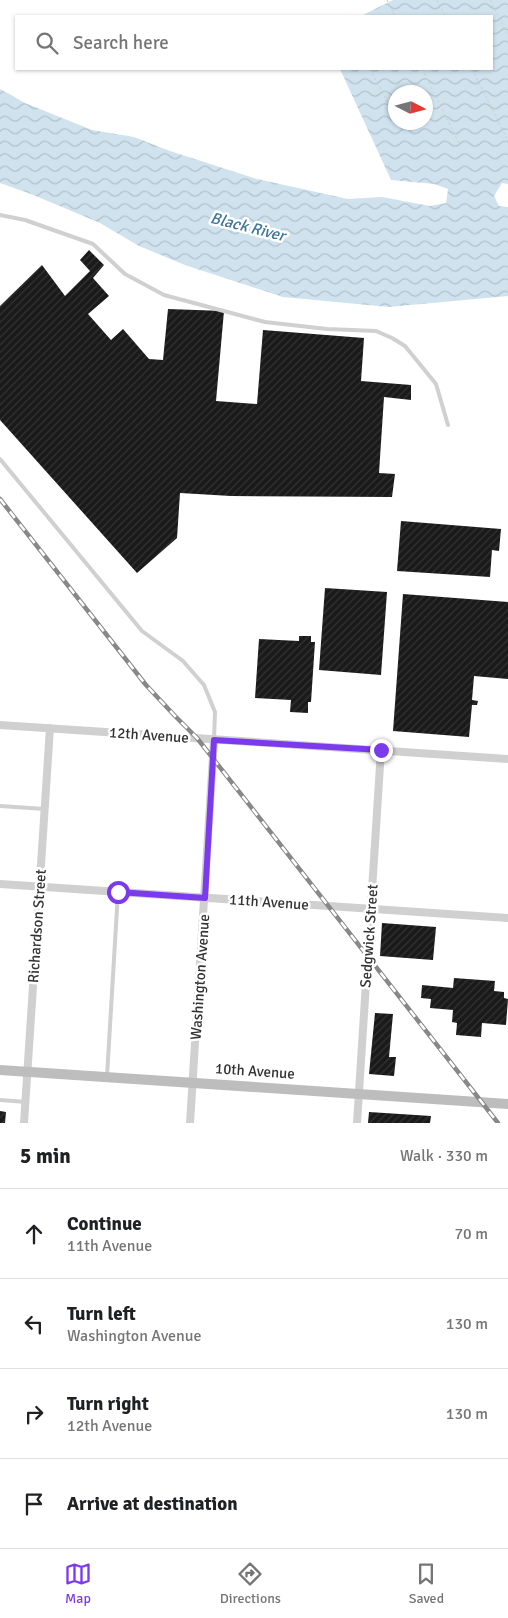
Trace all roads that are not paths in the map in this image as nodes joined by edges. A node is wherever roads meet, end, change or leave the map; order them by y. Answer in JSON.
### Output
{"nodes":[{"id":1,"x":0,"y":215,"type":"edge"},
{"id":2,"x":448,"y":426,"type":"dead end"},
{"id":3,"x":0,"y":459,"type":"edge"},
{"id":4,"x":0,"y":725,"type":"edge"},
{"id":5,"x":50,"y":728,"type":"junction"},
{"id":6,"x":214,"y":740,"type":"junction"},
{"id":7,"x":381,"y":750,"type":"junction"},
{"id":8,"x":508,"y":759,"type":"edge"},
{"id":9,"x":0,"y":806,"type":"edge"},
{"id":10,"x":45,"y":809,"type":"junction"},
{"id":11,"x":0,"y":884,"type":"edge"},
{"id":12,"x":40,"y":887,"type":"junction"},
{"id":13,"x":118,"y":892,"type":"junction"},
{"id":14,"x":205,"y":898,"type":"junction"},
{"id":15,"x":371,"y":909,"type":"junction"},
{"id":16,"x":508,"y":918,"type":"edge"},
{"id":17,"x":0,"y":1070,"type":"edge"},
{"id":18,"x":28,"y":1072,"type":"junction"},
{"id":19,"x":107,"y":1076,"type":"junction"},
{"id":20,"x":192,"y":1082,"type":"junction"},
{"id":21,"x":360,"y":1094,"type":"junction"},
{"id":22,"x":0,"y":1100,"type":"edge"},
{"id":23,"x":26,"y":1102,"type":"junction"},
{"id":24,"x":508,"y":1104,"type":"edge"},
{"id":25,"x":24,"y":1123,"type":"edge"},
{"id":26,"x":190,"y":1123,"type":"edge"},
{"id":27,"x":357,"y":1123,"type":"edge"}],
"edges":[{"from":1,"to":2,"type":"lane"},
{"from":3,"to":6,"type":"lane"},
{"from":4,"to":5,"type":"street","name":"12th Avenue"},
{"from":5,"to":6,"type":"street","name":"12th Avenue"},
{"from":5,"to":10,"type":"street","name":"Richardson Street"},
{"from":6,"to":7,"type":"street","name":"12th Avenue"},
{"from":6,"to":14,"type":"street","name":"Washington Avenue"},
{"from":7,"to":8,"type":"street","name":"12th Avenue"},
{"from":7,"to":15,"type":"street","name":"Sedgwick Street"},
{"from":9,"to":10,"type":"lane"},
{"from":10,"to":12,"type":"street","name":"Richardson Street"},
{"from":11,"to":12,"type":"street","name":"11th Avenue"},
{"from":12,"to":13,"type":"street","name":"11th Avenue"},
{"from":12,"to":18,"type":"street","name":"Richardson Street"},
{"from":13,"to":14,"type":"street","name":"11th Avenue"},
{"from":13,"to":19,"type":"lane"},
{"from":14,"to":15,"type":"street","name":"11th Avenue"},
{"from":14,"to":20,"type":"street","name":"Washington Avenue"},
{"from":15,"to":16,"type":"street","name":"11th Avenue"},
{"from":15,"to":21,"type":"street","name":"Sedgwick Street"},
{"from":17,"to":18,"type":"street","name":"10th Avenue"},
{"from":18,"to":19,"type":"street","name":"10th Avenue"},
{"from":18,"to":23,"type":"street","name":"Richardson Street"},
{"from":19,"to":20,"type":"street","name":"10th Avenue"},
{"from":20,"to":21,"type":"street","name":"10th Avenue"},
{"from":20,"to":26,"type":"street","name":"Washington Avenue"},
{"from":21,"to":24,"type":"street","name":"10th Avenue"},
{"from":21,"to":27,"type":"street","name":"Sedgwick Street"},
{"from":22,"to":23,"type":"lane"},
{"from":23,"to":25,"type":"street","name":"Richardson Street"}]}
